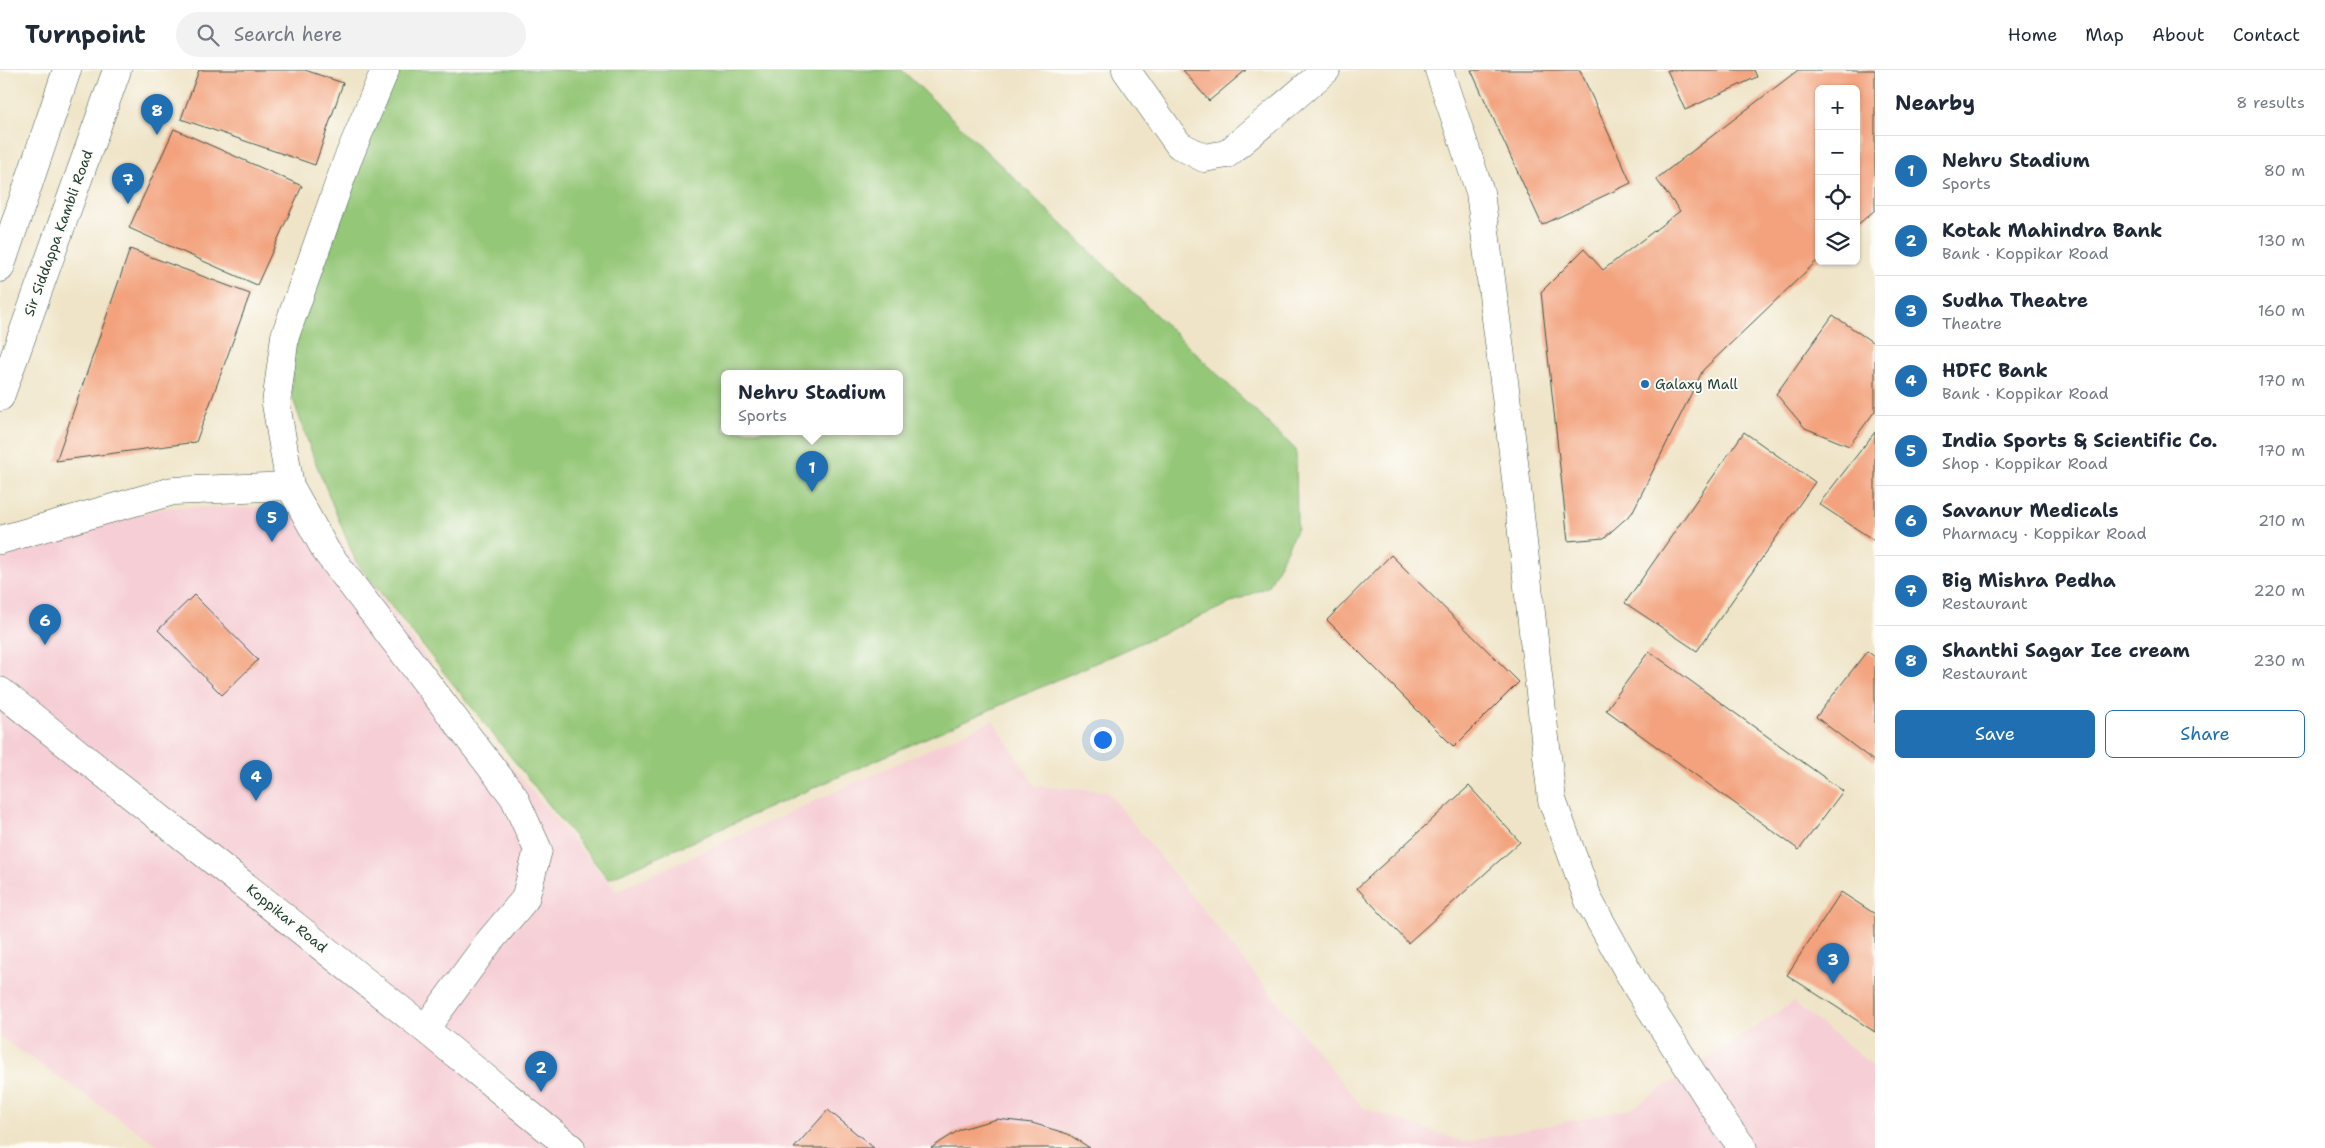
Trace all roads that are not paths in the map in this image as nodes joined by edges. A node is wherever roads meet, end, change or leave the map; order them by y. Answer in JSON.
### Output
{"nodes":[{"id":1,"x":67,"y":70,"type":"edge"},
{"id":2,"x":117,"y":70,"type":"edge"},
{"id":3,"x":385,"y":70,"type":"edge"},
{"id":4,"x":1126,"y":70,"type":"edge"},
{"id":5,"x":1326,"y":70,"type":"edge"},
{"id":6,"x":1439,"y":70,"type":"edge"},
{"id":7,"x":0,"y":268,"type":"edge"},
{"id":8,"x":0,"y":396,"type":"edge"},
{"id":9,"x":290,"y":486,"type":"junction"},
{"id":10,"x":0,"y":540,"type":"edge"},
{"id":11,"x":0,"y":691,"type":"edge"},
{"id":12,"x":426,"y":1029,"type":"junction"},
{"id":13,"x":571,"y":1148,"type":"edge"},
{"id":14,"x":1743,"y":1148,"type":"edge"}],
"edges":[{"from":1,"to":7,"type":"main road"},
{"from":2,"to":8,"type":"main road","name":"Sir Siddappa Kambli Road"},
{"from":3,"to":9,"type":"main road"},
{"from":4,"to":5,"type":"main road"},
{"from":6,"to":14,"type":"main road"},
{"from":9,"to":10,"type":"main road"},
{"from":9,"to":12,"type":"main road"},
{"from":11,"to":12,"type":"main road","name":"Koppikar Road"},
{"from":12,"to":13,"type":"main road","name":"Koppikar Road"}]}
